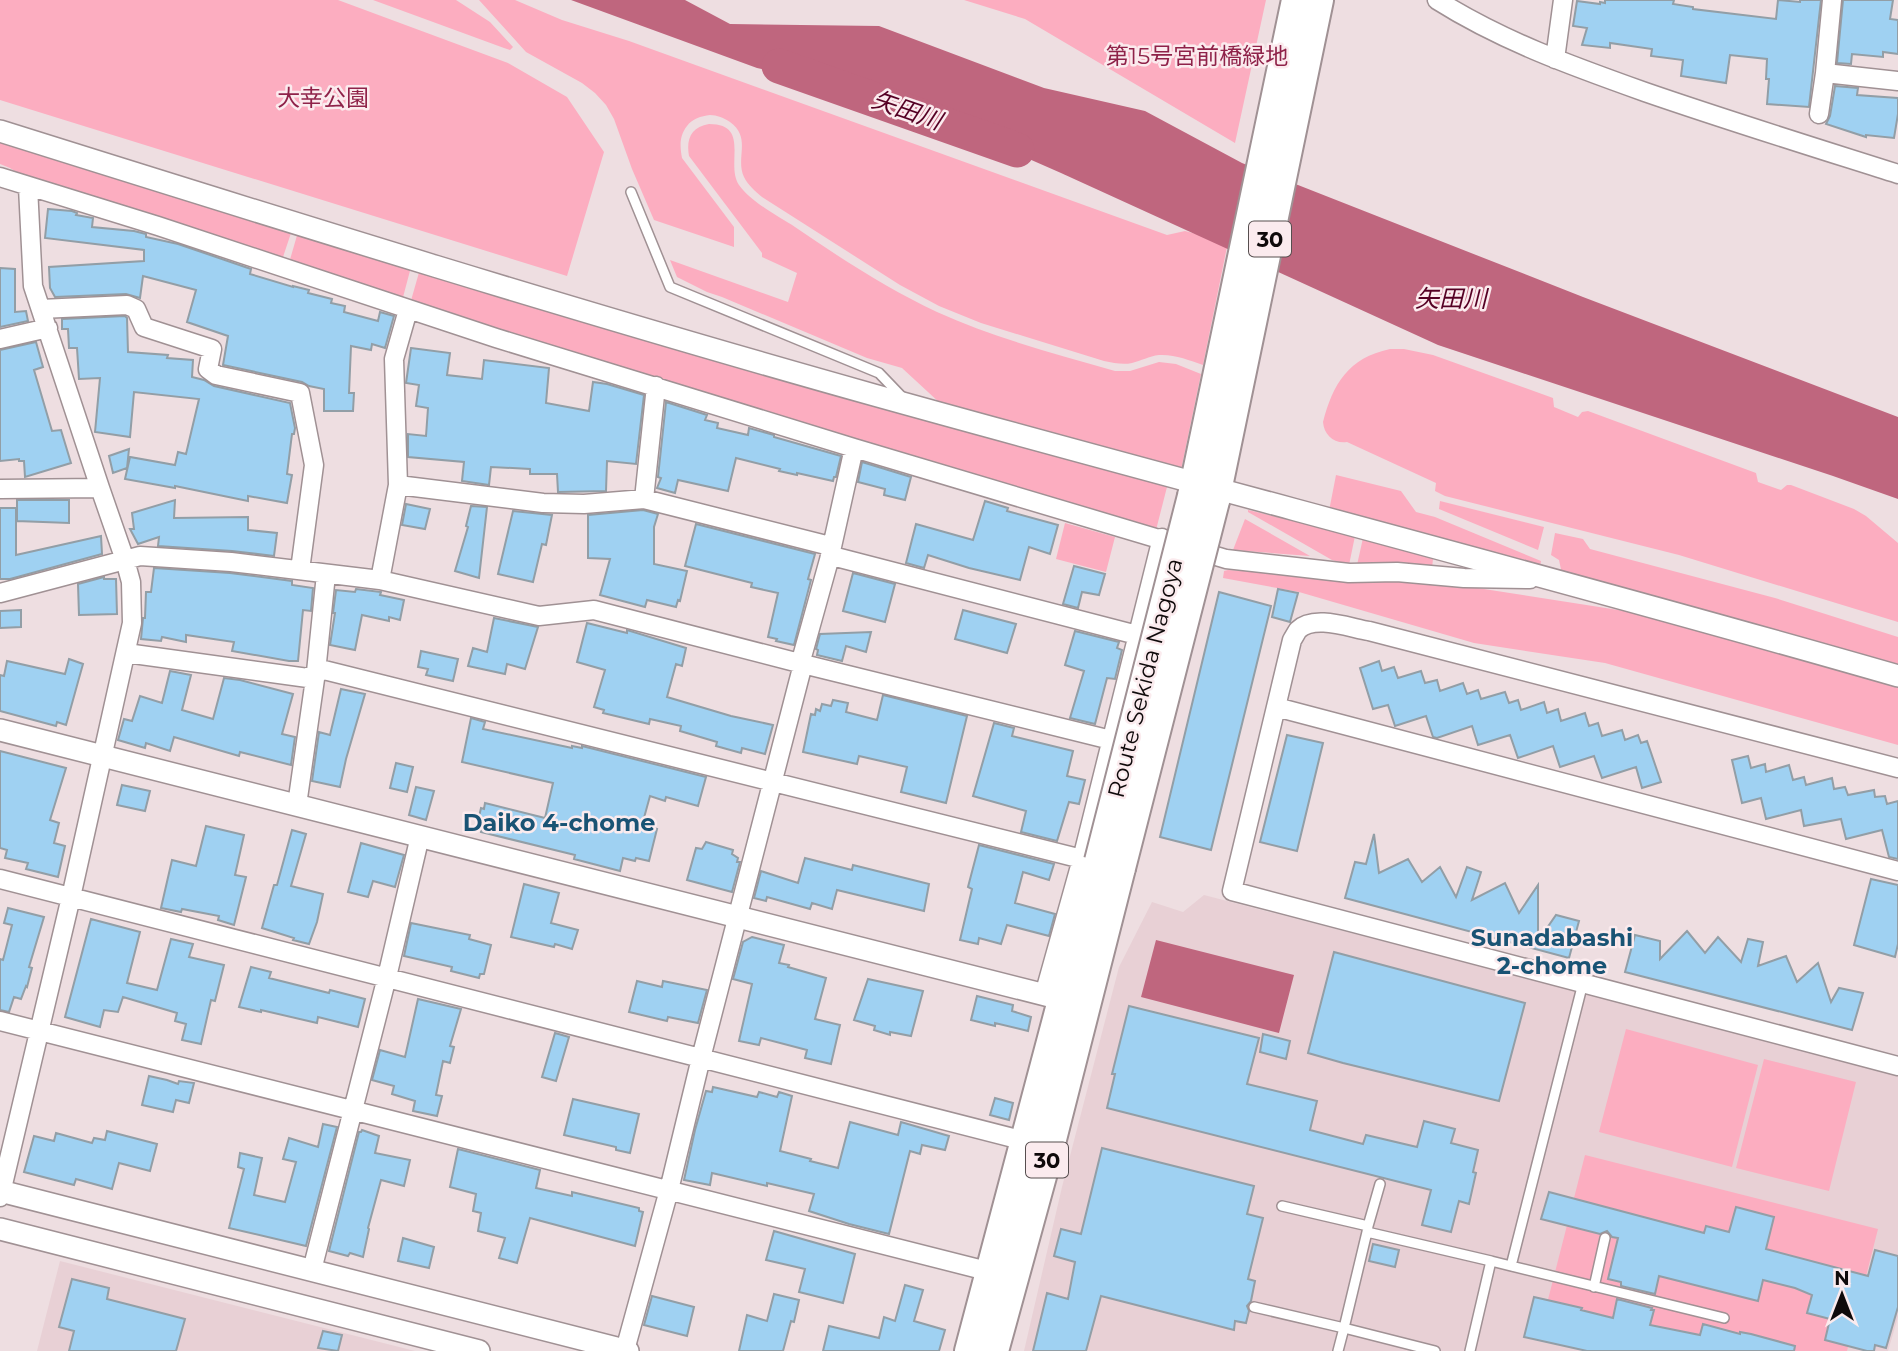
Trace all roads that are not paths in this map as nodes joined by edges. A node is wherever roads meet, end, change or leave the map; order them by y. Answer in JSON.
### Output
{"nodes":[{"id":1,"x":1296,"y":0,"type":"edge"},
{"id":2,"x":1319,"y":0,"type":"edge"},
{"id":3,"x":1437,"y":0,"type":"edge"},
{"id":4,"x":1563,"y":0,"type":"edge"},
{"id":5,"x":1832,"y":0,"type":"edge"},
{"id":6,"x":1555,"y":59,"type":"junction"},
{"id":7,"x":1825,"y":73,"type":"junction"},
{"id":8,"x":1898,"y":81,"type":"edge"},
{"id":9,"x":1819,"y":114,"type":"dead end"},
{"id":10,"x":0,"y":131,"type":"edge"},
{"id":11,"x":0,"y":168,"type":"edge"},
{"id":12,"x":1898,"y":174,"type":"edge"},
{"id":13,"x":0,"y":177,"type":"edge"},
{"id":14,"x":28,"y":187,"type":"junction"},
{"id":15,"x":631,"y":192,"type":"dead end"},
{"id":16,"x":41,"y":309,"type":"junction"},
{"id":17,"x":408,"y":310,"type":"junction"},
{"id":18,"x":48,"y":328,"type":"junction"},
{"id":19,"x":0,"y":339,"type":"edge"},
{"id":20,"x":656,"y":386,"type":"junction"},
{"id":21,"x":907,"y":404,"type":"junction"},
{"id":22,"x":854,"y":448,"type":"junction"},
{"id":23,"x":398,"y":485,"type":"junction"},
{"id":24,"x":1206,"y":487,"type":"junction"},
{"id":25,"x":100,"y":488,"type":"junction"},
{"id":26,"x":0,"y":489,"type":"edge"},
{"id":27,"x":644,"y":499,"type":"junction"},
{"id":28,"x":1162,"y":538,"type":"junction"},
{"id":29,"x":831,"y":552,"type":"junction"},
{"id":30,"x":125,"y":560,"type":"junction"},
{"id":31,"x":300,"y":570,"type":"junction"},
{"id":32,"x":326,"y":574,"type":"junction"},
{"id":33,"x":1548,"y":579,"type":"junction"},
{"id":34,"x":380,"y":580,"type":"junction"},
{"id":35,"x":0,"y":593,"type":"edge"},
{"id":36,"x":1137,"y":635,"type":"junction"},
{"id":37,"x":126,"y":653,"type":"junction"},
{"id":38,"x":803,"y":664,"type":"junction"},
{"id":39,"x":316,"y":672,"type":"junction"},
{"id":40,"x":1898,"y":676,"type":"edge"},
{"id":41,"x":1276,"y":707,"type":"junction"},
{"id":42,"x":0,"y":730,"type":"edge"},
{"id":43,"x":1111,"y":740,"type":"junction"},
{"id":44,"x":102,"y":755,"type":"junction"},
{"id":45,"x":1898,"y":768,"type":"edge"},
{"id":46,"x":773,"y":783,"type":"junction"},
{"id":47,"x":297,"y":805,"type":"junction"},
{"id":48,"x":420,"y":836,"type":"junction"},
{"id":49,"x":1101,"y":863,"type":"junction"},
{"id":50,"x":1898,"y":871,"type":"edge"},
{"id":51,"x":0,"y":879,"type":"edge"},
{"id":52,"x":71,"y":897,"type":"junction"},
{"id":53,"x":737,"y":916,"type":"junction"},
{"id":54,"x":387,"y":977,"type":"junction"},
{"id":55,"x":1583,"y":983,"type":"junction"},
{"id":56,"x":1064,"y":1000,"type":"junction"},
{"id":57,"x":0,"y":1021,"type":"edge"},
{"id":58,"x":38,"y":1031,"type":"junction"},
{"id":59,"x":701,"y":1058,"type":"junction"},
{"id":60,"x":1898,"y":1066,"type":"edge"},
{"id":61,"x":352,"y":1110,"type":"junction"},
{"id":62,"x":1038,"y":1144,"type":"junction"},
{"id":63,"x":1380,"y":1184,"type":"dead end"},
{"id":64,"x":669,"y":1190,"type":"junction"},
{"id":65,"x":0,"y":1193,"type":"edge"},
{"id":66,"x":1282,"y":1206,"type":"dead end"},
{"id":67,"x":0,"y":1229,"type":"edge"},
{"id":68,"x":1367,"y":1229,"type":"junction"},
{"id":69,"x":1605,"y":1238,"type":"dead end"},
{"id":70,"x":1491,"y":1261,"type":"junction"},
{"id":71,"x":1511,"y":1266,"type":"junction"},
{"id":72,"x":312,"y":1270,"type":"junction"},
{"id":73,"x":991,"y":1272,"type":"junction"},
{"id":74,"x":1594,"y":1287,"type":"junction"},
{"id":75,"x":1254,"y":1307,"type":"dead end"},
{"id":76,"x":1724,"y":1318,"type":"dead end"},
{"id":77,"x":1343,"y":1328,"type":"junction"},
{"id":78,"x":479,"y":1351,"type":"edge"},
{"id":79,"x":626,"y":1351,"type":"edge"},
{"id":80,"x":969,"y":1351,"type":"edge"},
{"id":81,"x":994,"y":1351,"type":"edge"},
{"id":82,"x":1338,"y":1351,"type":"edge"},
{"id":83,"x":1435,"y":1351,"type":"edge"},
{"id":84,"x":1470,"y":1351,"type":"edge"}],
"edges":[{"from":1,"to":24,"type":"main road","name":"Route Sekida Nagoya","number":"30"},
{"from":2,"to":24,"type":"main road","name":"Route Sekida Nagoya","number":"30"},
{"from":3,"to":6,"type":"street"},
{"from":4,"to":6,"type":"street"},
{"from":5,"to":7,"type":"street"},
{"from":6,"to":12,"type":"street"},
{"from":7,"to":8,"type":"street"},
{"from":7,"to":9,"type":"street"},
{"from":10,"to":21,"type":"street"},
{"from":11,"to":14,"type":"street"},
{"from":13,"to":14,"type":"street"},
{"from":14,"to":16,"type":"street"},
{"from":14,"to":17,"type":"street"},
{"from":15,"to":21,"type":"lane"},
{"from":16,"to":18,"type":"street"},
{"from":16,"to":31,"type":"street"},
{"from":17,"to":20,"type":"street"},
{"from":17,"to":23,"type":"street"},
{"from":18,"to":19,"type":"street"},
{"from":18,"to":25,"type":"street"},
{"from":20,"to":22,"type":"street"},
{"from":20,"to":27,"type":"street"},
{"from":21,"to":24,"type":"street"},
{"from":22,"to":28,"type":"street"},
{"from":22,"to":29,"type":"street"},
{"from":23,"to":27,"type":"street"},
{"from":23,"to":34,"type":"street"},
{"from":24,"to":33,"type":"street"},
{"from":24,"to":49,"type":"main road","name":"Route Sekida Nagoya","number":"30","bridge":true},
{"from":25,"to":26,"type":"street"},
{"from":25,"to":30,"type":"street"},
{"from":27,"to":29,"type":"street"},
{"from":28,"to":33,"type":"street"},
{"from":28,"to":36,"type":"street"},
{"from":29,"to":36,"type":"street"},
{"from":29,"to":38,"type":"street"},
{"from":30,"to":31,"type":"street"},
{"from":30,"to":35,"type":"street"},
{"from":30,"to":37,"type":"street"},
{"from":31,"to":32,"type":"street"},
{"from":32,"to":34,"type":"street"},
{"from":32,"to":39,"type":"street"},
{"from":33,"to":40,"type":"street"},
{"from":34,"to":38,"type":"street"},
{"from":36,"to":43,"type":"street"},
{"from":37,"to":39,"type":"street"},
{"from":37,"to":44,"type":"street"},
{"from":38,"to":43,"type":"street"},
{"from":38,"to":46,"type":"street"},
{"from":39,"to":46,"type":"street"},
{"from":39,"to":47,"type":"street"},
{"from":41,"to":45,"type":"street"},
{"from":41,"to":50,"type":"street"},
{"from":41,"to":55,"type":"street"},
{"from":42,"to":44,"type":"street"},
{"from":43,"to":49,"type":"street"},
{"from":44,"to":47,"type":"street"},
{"from":44,"to":52,"type":"street"},
{"from":46,"to":49,"type":"street"},
{"from":46,"to":53,"type":"street"},
{"from":47,"to":48,"type":"street"},
{"from":48,"to":53,"type":"street"},
{"from":48,"to":54,"type":"street"},
{"from":49,"to":56,"type":"main road","name":"Route Sekida Nagoya","number":"30"},
{"from":49,"to":56,"type":"street"},
{"from":51,"to":52,"type":"street"},
{"from":52,"to":54,"type":"street"},
{"from":52,"to":58,"type":"street"},
{"from":53,"to":56,"type":"street"},
{"from":53,"to":59,"type":"street"},
{"from":54,"to":59,"type":"street"},
{"from":54,"to":61,"type":"street"},
{"from":55,"to":60,"type":"street"},
{"from":55,"to":71,"type":"lane"},
{"from":56,"to":62,"type":"main road","name":"Route Sekida Nagoya","number":"30"},
{"from":57,"to":58,"type":"street"},
{"from":58,"to":61,"type":"street"},
{"from":58,"to":65,"type":"street"},
{"from":59,"to":62,"type":"street"},
{"from":59,"to":64,"type":"street"},
{"from":61,"to":64,"type":"street"},
{"from":61,"to":72,"type":"street"},
{"from":62,"to":73,"type":"main road","name":"Route Sekida Nagoya","number":"30"},
{"from":62,"to":81,"type":"main road","name":"Route Sekida Nagoya","number":"30"},
{"from":63,"to":68,"type":"lane"},
{"from":64,"to":73,"type":"street"},
{"from":64,"to":79,"type":"street"},
{"from":65,"to":72,"type":"street"},
{"from":66,"to":68,"type":"lane"},
{"from":67,"to":78,"type":"street"},
{"from":68,"to":70,"type":"lane"},
{"from":68,"to":77,"type":"lane"},
{"from":69,"to":74,"type":"lane"},
{"from":70,"to":71,"type":"lane"},
{"from":70,"to":84,"type":"lane"},
{"from":71,"to":74,"type":"lane"},
{"from":72,"to":79,"type":"street"},
{"from":73,"to":80,"type":"main road","name":"Route Sekida Nagoya","number":"30"},
{"from":74,"to":76,"type":"lane"},
{"from":75,"to":77,"type":"lane"},
{"from":77,"to":82,"type":"lane"},
{"from":77,"to":83,"type":"lane"}]}
